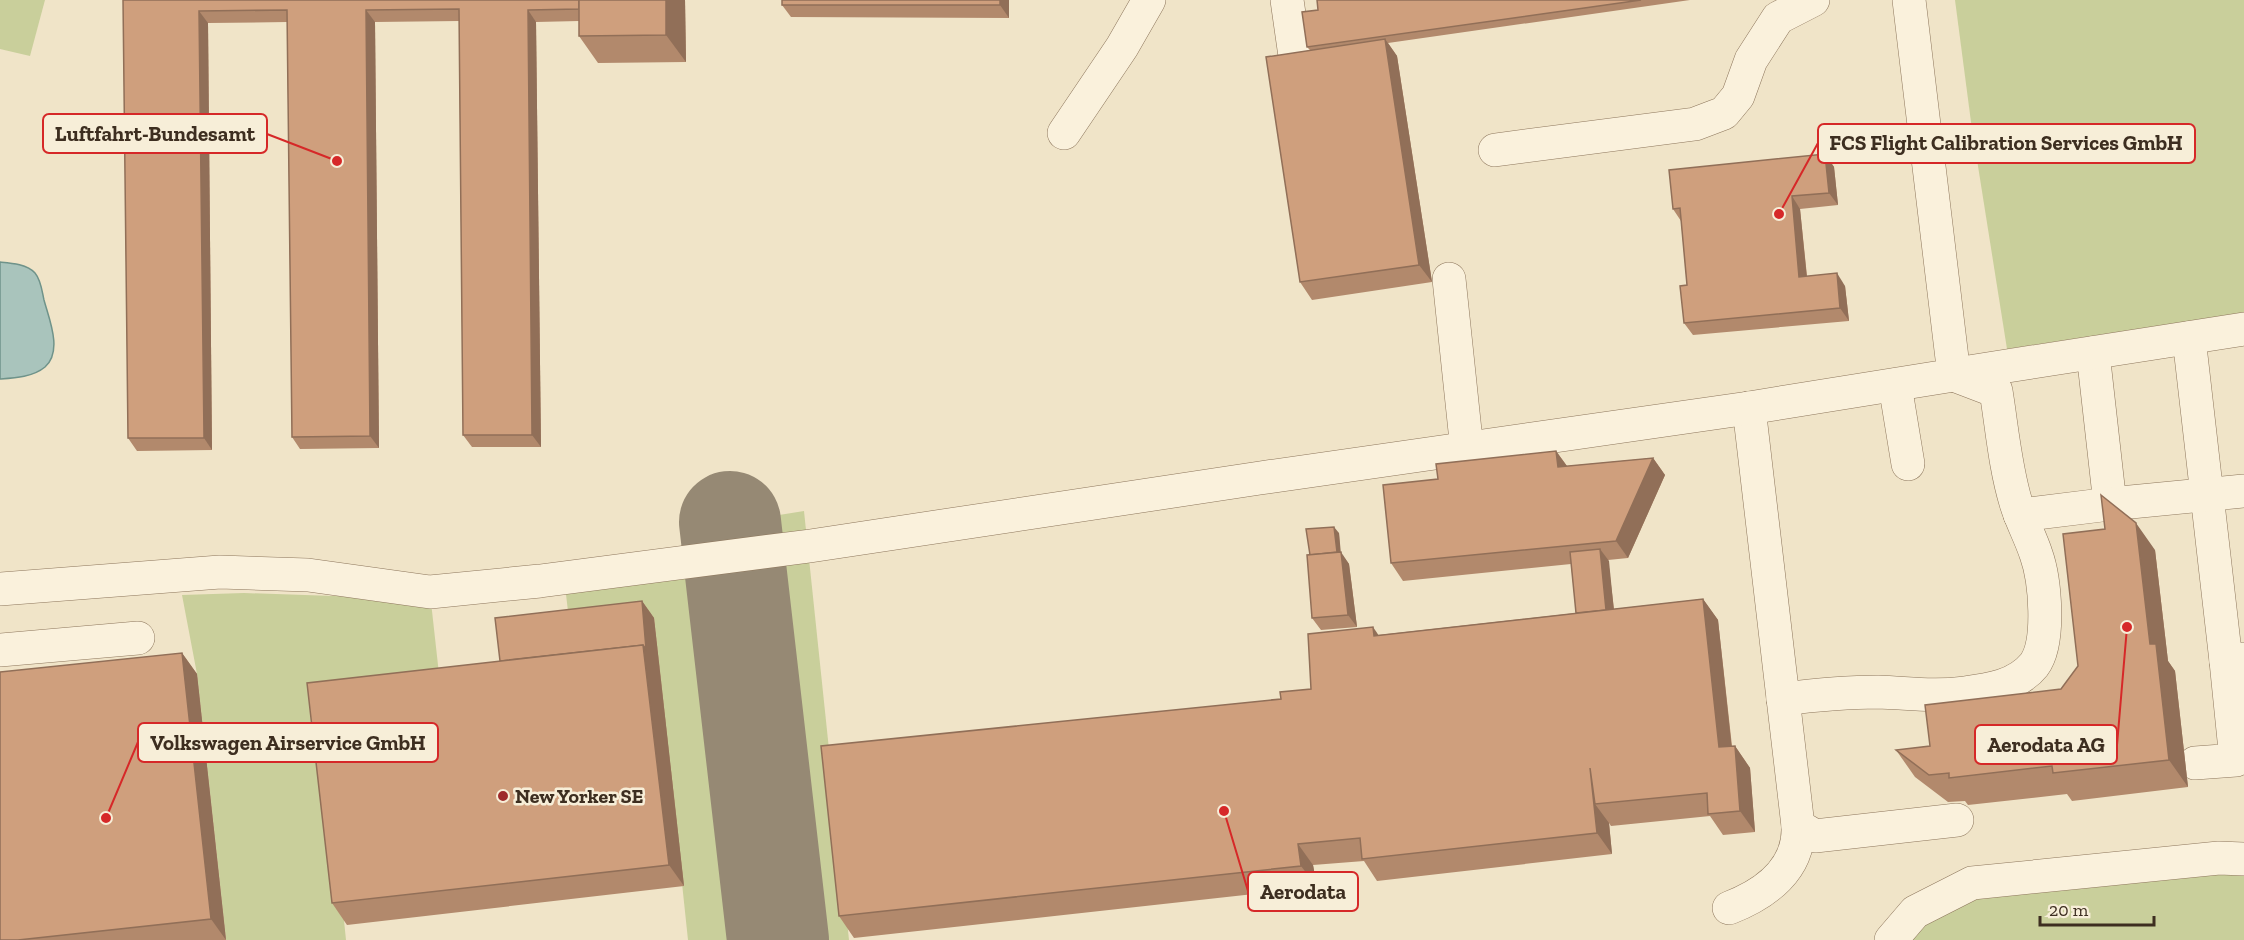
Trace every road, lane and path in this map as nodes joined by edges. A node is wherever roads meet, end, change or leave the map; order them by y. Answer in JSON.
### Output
{"nodes":[{"id":1,"x":1149,"y":0,"type":"edge"},
{"id":2,"x":1287,"y":0,"type":"edge"},
{"id":3,"x":1813,"y":0,"type":"edge"},
{"id":4,"x":1909,"y":0,"type":"edge"},
{"id":5,"x":1296,"y":63,"type":"edge"},
{"id":6,"x":1064,"y":133,"type":"dead end"},
{"id":7,"x":1495,"y":150,"type":"dead end"},
{"id":8,"x":1449,"y":279,"type":"dead end"},
{"id":9,"x":2244,"y":329,"type":"edge"},
{"id":10,"x":2189,"y":338,"type":"junction"},
{"id":11,"x":2093,"y":352,"type":"junction"},
{"id":12,"x":1954,"y":375,"type":"junction"},
{"id":13,"x":1895,"y":384,"type":"junction"},
{"id":14,"x":1749,"y":408,"type":"junction"},
{"id":15,"x":1467,"y":450,"type":"junction"},
{"id":16,"x":1908,"y":464,"type":"dead end"},
{"id":17,"x":2244,"y":490,"type":"edge"},
{"id":18,"x":2207,"y":495,"type":"junction"},
{"id":19,"x":2110,"y":504,"type":"junction"},
{"id":20,"x":2020,"y":515,"type":"junction"},
{"id":21,"x":0,"y":589,"type":"edge"},
{"id":22,"x":138,"y":638,"type":"dead end"},
{"id":23,"x":0,"y":650,"type":"edge"},
{"id":24,"x":2235,"y":660,"type":"edge"},
{"id":25,"x":1783,"y":699,"type":"junction"},
{"id":26,"x":2195,"y":763,"type":"dead end"},
{"id":27,"x":1957,"y":820,"type":"dead end"},
{"id":28,"x":1798,"y":826,"type":"junction"},
{"id":29,"x":2244,"y":859,"type":"edge"},
{"id":30,"x":1729,"y":908,"type":"dead end"},
{"id":31,"x":1891,"y":940,"type":"edge"}],
"edges":[{"from":1,"to":6,"type":"lane"},
{"from":2,"to":5,"type":"lane"},
{"from":3,"to":7,"type":"lane"},
{"from":4,"to":12,"type":"lane"},
{"from":8,"to":15,"type":"lane"},
{"from":9,"to":10,"type":"lane"},
{"from":10,"to":11,"type":"lane"},
{"from":10,"to":18,"type":"lane"},
{"from":11,"to":12,"type":"lane"},
{"from":11,"to":19,"type":"lane"},
{"from":12,"to":13,"type":"lane"},
{"from":12,"to":20,"type":"lane"},
{"from":13,"to":14,"type":"lane"},
{"from":13,"to":16,"type":"lane"},
{"from":14,"to":15,"type":"lane"},
{"from":14,"to":25,"type":"lane"},
{"from":15,"to":21,"type":"lane"},
{"from":17,"to":18,"type":"lane"},
{"from":18,"to":19,"type":"lane"},
{"from":18,"to":24,"type":"lane"},
{"from":19,"to":20,"type":"lane"},
{"from":20,"to":25,"type":"lane"},
{"from":22,"to":23,"type":"lane"},
{"from":24,"to":26,"type":"lane"},
{"from":25,"to":28,"type":"lane"},
{"from":27,"to":28,"type":"lane"},
{"from":28,"to":30,"type":"lane"},
{"from":29,"to":31,"type":"lane"}]}
